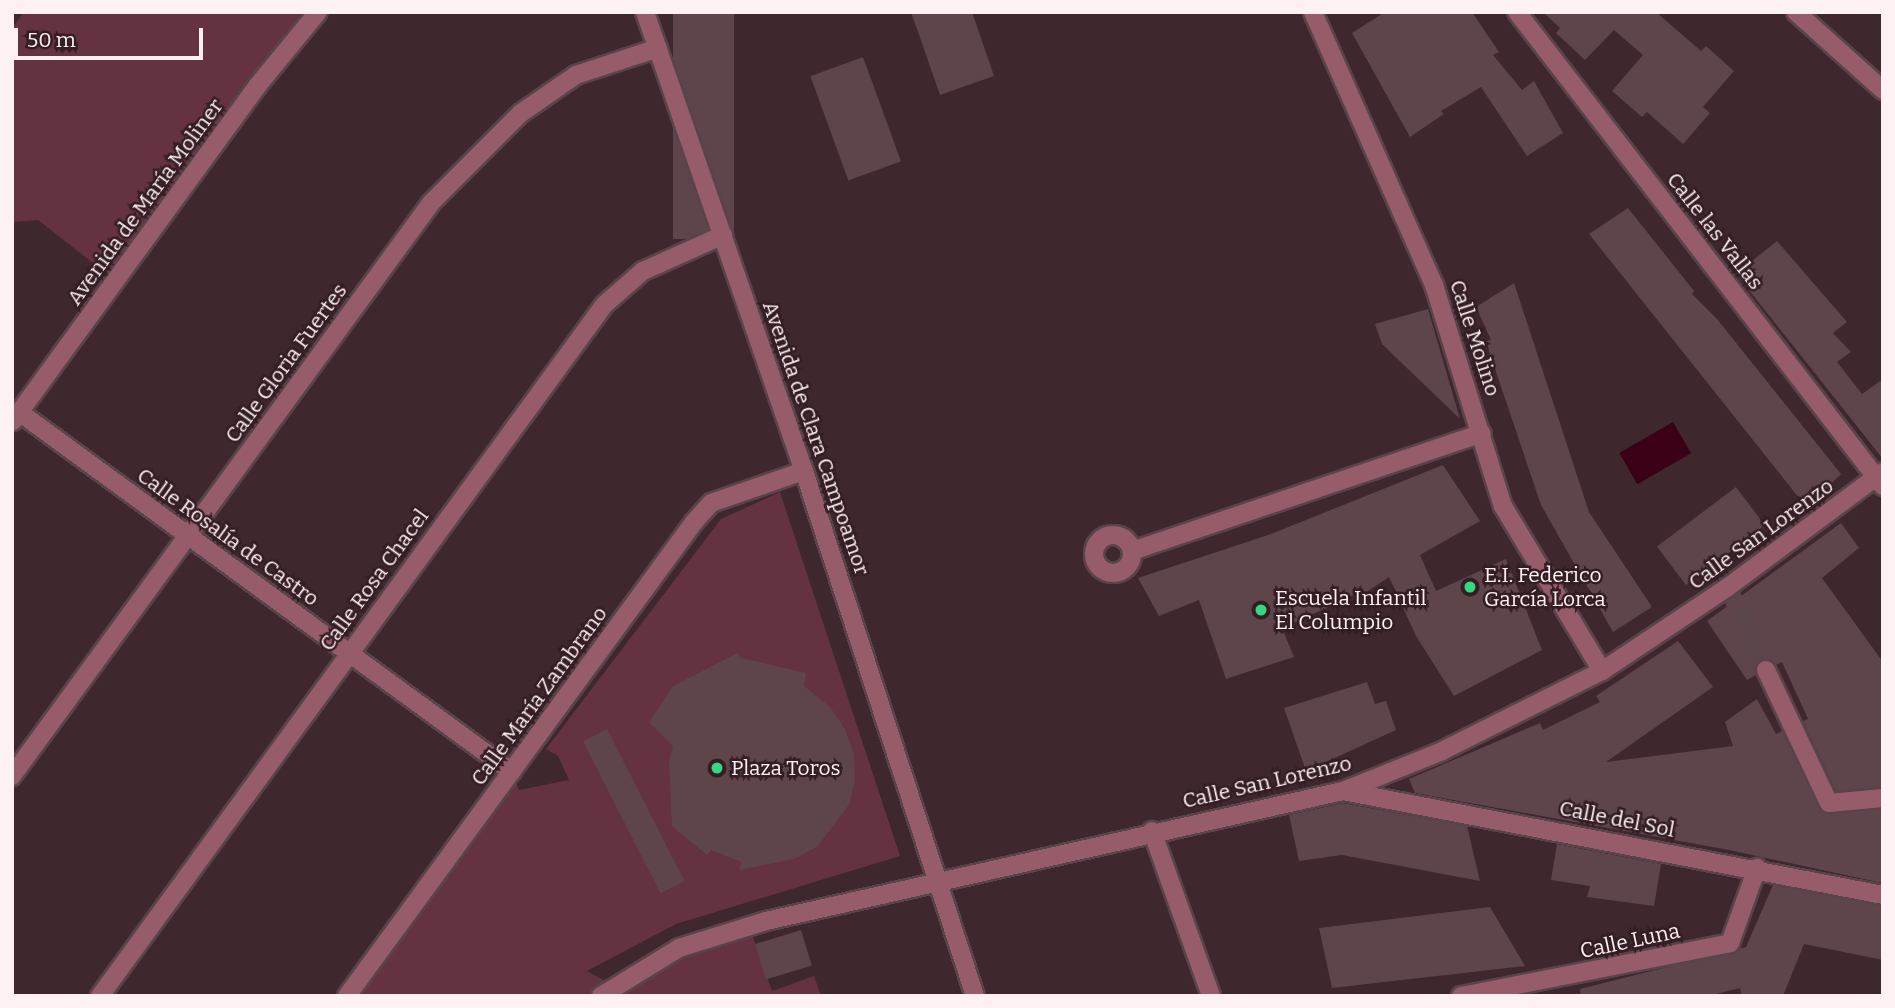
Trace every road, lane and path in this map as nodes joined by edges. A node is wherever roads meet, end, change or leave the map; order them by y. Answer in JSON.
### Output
{"nodes":[{"id":1,"x":318,"y":12,"type":"edge"},
{"id":2,"x":645,"y":12,"type":"edge"},
{"id":3,"x":1313,"y":12,"type":"edge"},
{"id":4,"x":1517,"y":12,"type":"edge"},
{"id":5,"x":1796,"y":12,"type":"edge"},
{"id":6,"x":658,"y":48,"type":"junction"},
{"id":7,"x":1883,"y":90,"type":"edge"},
{"id":8,"x":723,"y":235,"type":"junction"},
{"id":9,"x":16,"y":417,"type":"edge"},
{"id":10,"x":1482,"y":433,"type":"junction"},
{"id":11,"x":804,"y":471,"type":"junction"},
{"id":12,"x":1881,"y":479,"type":"edge"},
{"id":13,"x":188,"y":536,"type":"junction"},
{"id":14,"x":1132,"y":551,"type":"dead end"},
{"id":15,"x":349,"y":653,"type":"junction"},
{"id":16,"x":1766,"y":670,"type":"tunnel mouth"},
{"id":17,"x":1602,"y":671,"type":"junction"},
{"id":18,"x":512,"y":772,"type":"junction"},
{"id":19,"x":12,"y":776,"type":"edge"},
{"id":20,"x":1343,"y":791,"type":"junction"},
{"id":21,"x":1883,"y":798,"type":"edge"},
{"id":22,"x":1152,"y":831,"type":"junction"},
{"id":23,"x":1757,"y":868,"type":"junction"},
{"id":24,"x":938,"y":879,"type":"junction"},
{"id":25,"x":1883,"y":895,"type":"edge"},
{"id":26,"x":1500,"y":993,"type":"edge"},
{"id":27,"x":100,"y":996,"type":"edge"},
{"id":28,"x":347,"y":996,"type":"edge"},
{"id":29,"x":601,"y":996,"type":"edge"},
{"id":30,"x":975,"y":996,"type":"edge"},
{"id":31,"x":1211,"y":996,"type":"edge"},
{"id":32,"x":1461,"y":996,"type":"edge"}],
"edges":[{"from":1,"to":9,"type":"street","name":"Avenida de María Moliner"},
{"from":2,"to":6,"type":"street","name":"Avenida de Clara Campoamor"},
{"from":3,"to":10,"type":"street","name":"Calle Molino"},
{"from":4,"to":12,"type":"street","name":"Calle las Vallas"},
{"from":5,"to":7,"type":"street"},
{"from":6,"to":8,"type":"street","name":"Avenida de Clara Campoamor"},
{"from":6,"to":13,"type":"street","name":"Calle Gloria Fuertes"},
{"from":8,"to":11,"type":"street","name":"Avenida de Clara Campoamor"},
{"from":8,"to":15,"type":"street","name":"Calle Rosa Chacel"},
{"from":9,"to":13,"type":"street","name":"Calle Rosalía de Castro"},
{"from":10,"to":14,"type":"street"},
{"from":10,"to":17,"type":"street","name":"Calle Molino"},
{"from":11,"to":18,"type":"street","name":"Calle María Zambrano"},
{"from":11,"to":24,"type":"street","name":"Avenida de Clara Campoamor"},
{"from":12,"to":17,"type":"street","name":"Calle San Lorenzo"},
{"from":13,"to":15,"type":"street","name":"Calle Rosalía de Castro"},
{"from":13,"to":19,"type":"street","name":"Calle Gloria Fuertes"},
{"from":15,"to":18,"type":"street","name":"Calle Rosalía de Castro"},
{"from":15,"to":27,"type":"street","name":"Calle Rosa Chacel"},
{"from":16,"to":21,"type":"street"},
{"from":17,"to":20,"type":"street","name":"Calle San Lorenzo"},
{"from":18,"to":28,"type":"street","name":"Calle María Zambrano"},
{"from":20,"to":22,"type":"street","name":"Calle San Lorenzo"},
{"from":20,"to":23,"type":"street","name":"Calle del Sol"},
{"from":22,"to":24,"type":"street","name":"Calle San Lorenzo"},
{"from":22,"to":31,"type":"street"},
{"from":23,"to":25,"type":"street","name":"Calle del Sol"},
{"from":23,"to":26,"type":"street","name":"Calle Luna"},
{"from":24,"to":29,"type":"street","name":"Calle San Lorenzo"},
{"from":24,"to":30,"type":"street","name":"Avenida de Clara Campoamor"},
{"from":26,"to":32,"type":"street","name":"Calle Luna"}]}
